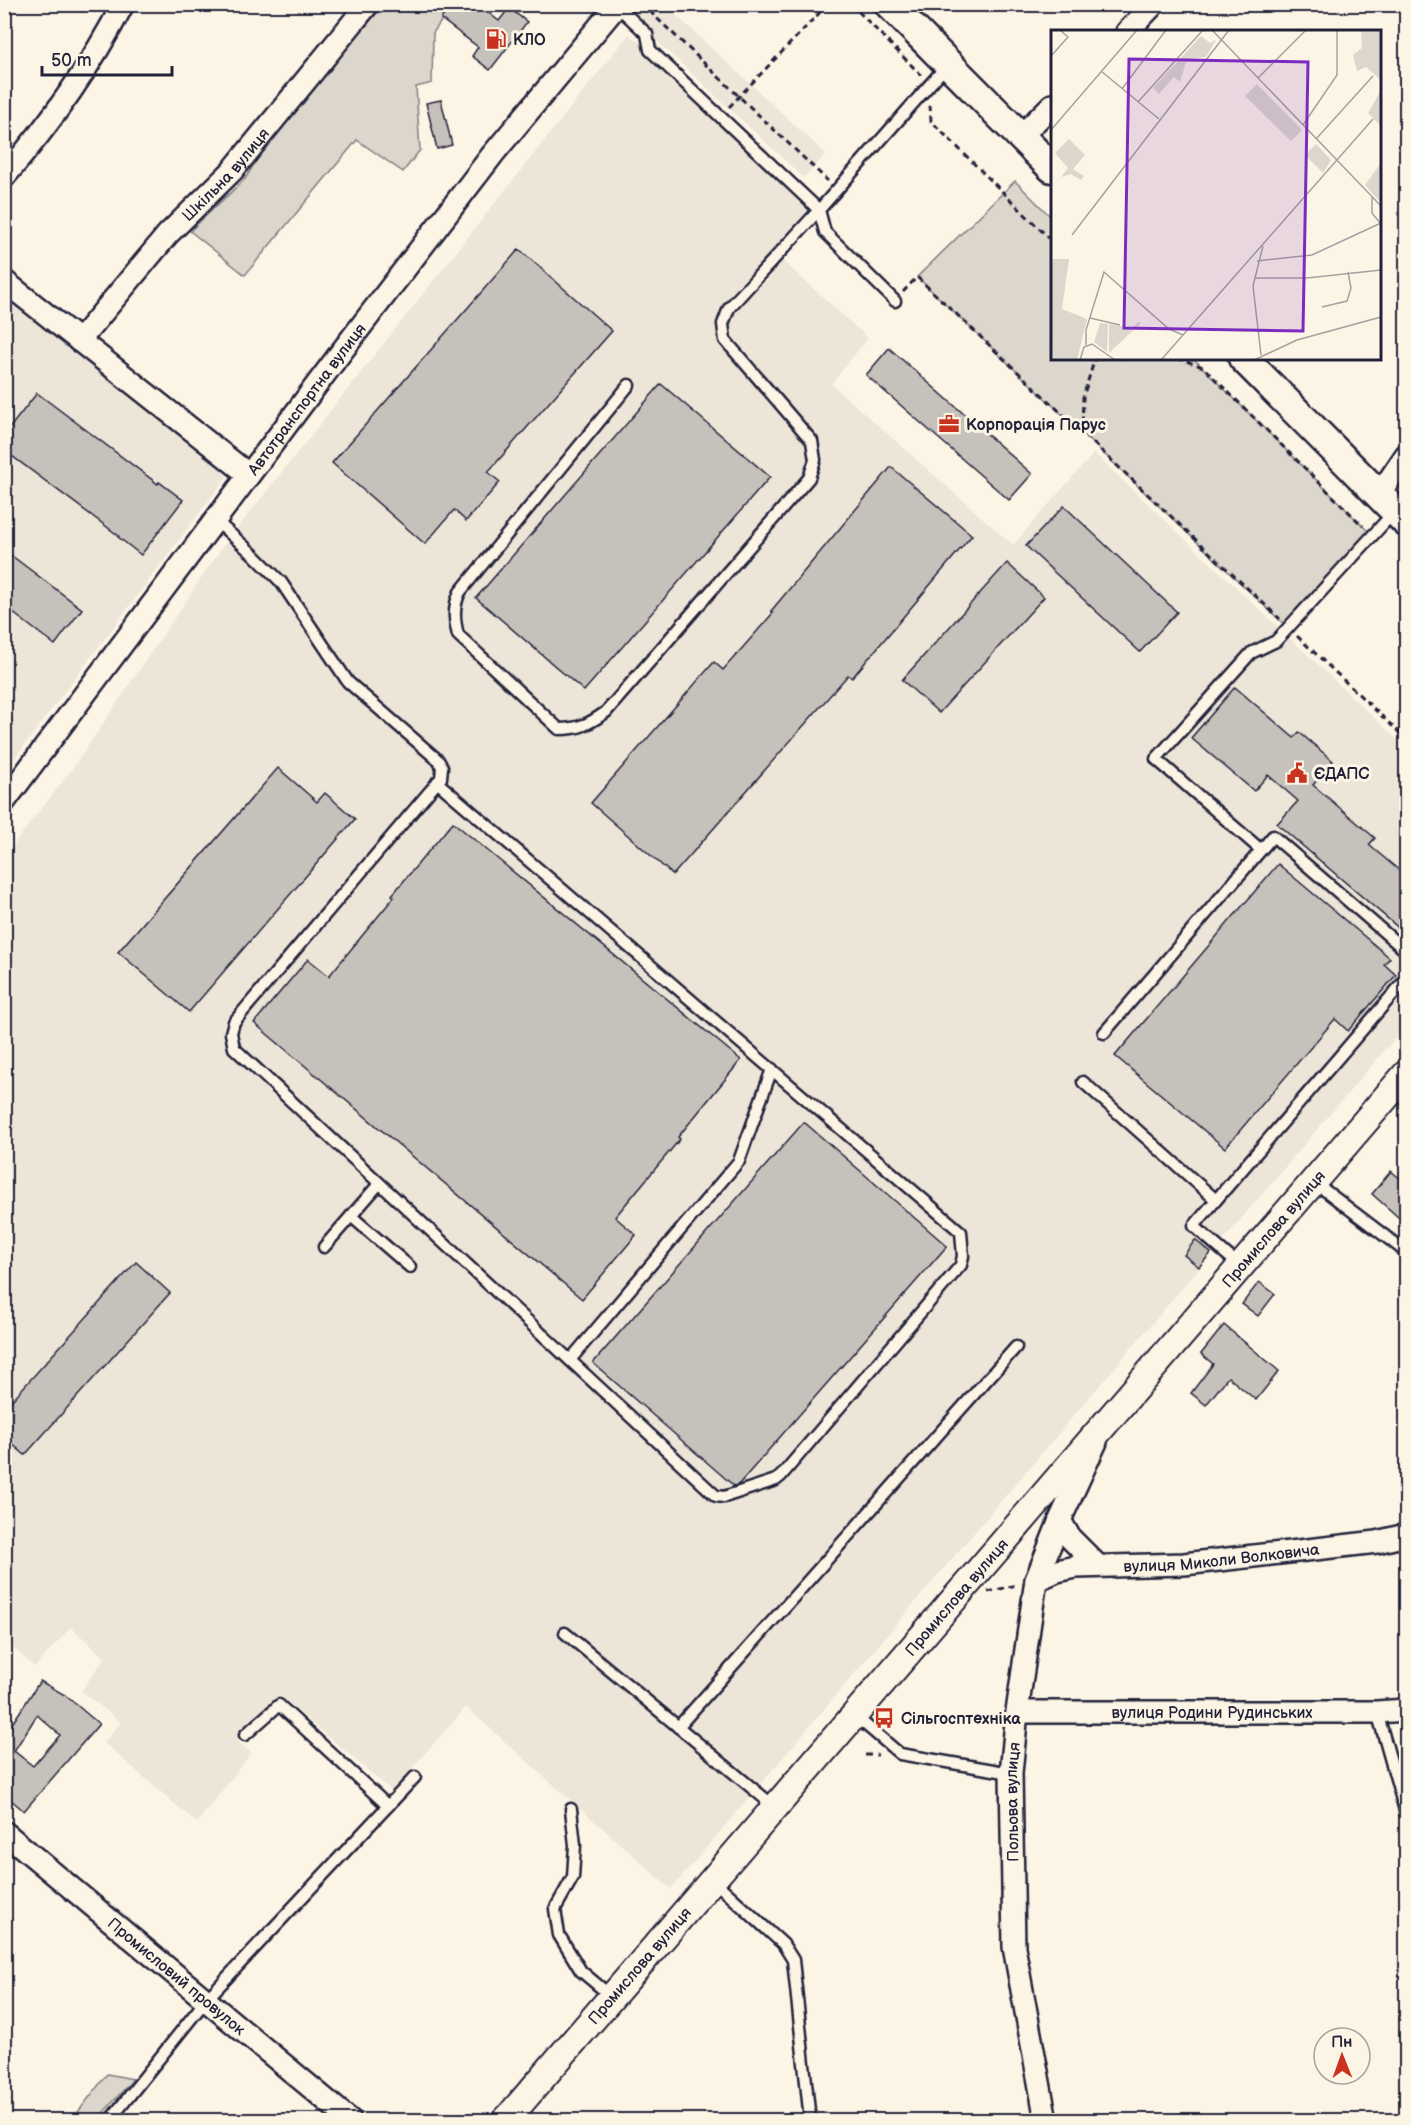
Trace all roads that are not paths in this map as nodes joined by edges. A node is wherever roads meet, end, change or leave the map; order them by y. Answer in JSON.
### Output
{"nodes":[{"id":1,"x":123,"y":4,"type":"edge"},
{"id":2,"x":368,"y":4,"type":"edge"},
{"id":3,"x":889,"y":4,"type":"edge"},
{"id":4,"x":1154,"y":4,"type":"edge"},
{"id":5,"x":618,"y":5,"type":"edge"},
{"id":6,"x":1129,"y":30,"type":"edge"},
{"id":7,"x":939,"y":74,"type":"junction"},
{"id":8,"x":1051,"y":107,"type":"edge"},
{"id":9,"x":1021,"y":136,"type":"junction"},
{"id":10,"x":1051,"y":166,"type":"edge"},
{"id":11,"x":4,"y":177,"type":"edge"},
{"id":12,"x":819,"y":210,"type":"junction"},
{"id":13,"x":4,"y":281,"type":"edge"},
{"id":14,"x":895,"y":301,"type":"road end"},
{"id":15,"x":80,"y":341,"type":"junction"},
{"id":16,"x":1245,"y":360,"type":"edge"},
{"id":17,"x":629,"y":385,"type":"dead end"},
{"id":18,"x":1407,"y":455,"type":"edge"},
{"id":19,"x":249,"y":475,"type":"junction"},
{"id":20,"x":1394,"y":509,"type":"edge"},
{"id":21,"x":215,"y":520,"type":"junction"},
{"id":22,"x":437,"y":782,"type":"junction"},
{"id":23,"x":4,"y":802,"type":"edge"},
{"id":24,"x":1261,"y":850,"type":"junction"},
{"id":25,"x":1407,"y":951,"type":"edge"},
{"id":26,"x":1407,"y":979,"type":"edge"},
{"id":27,"x":1104,"y":1033,"type":"dead end"},
{"id":28,"x":772,"y":1069,"type":"junction"},
{"id":29,"x":1407,"y":1074,"type":"edge"},
{"id":30,"x":1083,"y":1082,"type":"dead end"},
{"id":31,"x":1314,"y":1181,"type":"junction"},
{"id":32,"x":379,"y":1184,"type":"junction"},
{"id":33,"x":1216,"y":1200,"type":"junction"},
{"id":34,"x":351,"y":1216,"type":"junction"},
{"id":35,"x":324,"y":1247,"type":"dead end"},
{"id":36,"x":1407,"y":1252,"type":"edge"},
{"id":37,"x":410,"y":1267,"type":"dead end"},
{"id":38,"x":1240,"y":1267,"type":"junction"},
{"id":39,"x":1016,"y":1347,"type":"dead end"},
{"id":40,"x":570,"y":1360,"type":"junction"},
{"id":41,"x":1104,"y":1424,"type":"junction"},
{"id":42,"x":1060,"y":1520,"type":"junction"},
{"id":43,"x":1407,"y":1535,"type":"edge"},
{"id":44,"x":1098,"y":1566,"type":"junction"},
{"id":45,"x":1036,"y":1580,"type":"junction"},
{"id":46,"x":565,"y":1634,"type":"dead end"},
{"id":47,"x":1407,"y":1710,"type":"edge"},
{"id":48,"x":1017,"y":1712,"type":"junction"},
{"id":49,"x":1377,"y":1712,"type":"junction"},
{"id":50,"x":854,"y":1715,"type":"junction"},
{"id":51,"x":678,"y":1727,"type":"junction"},
{"id":52,"x":245,"y":1735,"type":"dead end"},
{"id":53,"x":1011,"y":1773,"type":"junction"},
{"id":54,"x":415,"y":1777,"type":"dead end"},
{"id":55,"x":388,"y":1806,"type":"junction"},
{"id":56,"x":775,"y":1807,"type":"junction"},
{"id":57,"x":572,"y":1809,"type":"dead end"},
{"id":58,"x":1407,"y":1814,"type":"edge"},
{"id":59,"x":4,"y":1832,"type":"edge"},
{"id":60,"x":713,"y":1880,"type":"junction"},
{"id":61,"x":612,"y":1997,"type":"junction"},
{"id":62,"x":206,"y":2000,"type":"junction"},
{"id":63,"x":110,"y":2121,"type":"edge"},
{"id":64,"x":350,"y":2121,"type":"edge"},
{"id":65,"x":506,"y":2121,"type":"edge"},
{"id":66,"x":810,"y":2121,"type":"edge"},
{"id":67,"x":1046,"y":2121,"type":"edge"}],
"edges":[{"from":1,"to":11,"type":"street"},
{"from":2,"to":15,"type":"street","name":"Шкільна вулиця"},
{"from":3,"to":7,"type":"main road"},
{"from":4,"to":6,"type":"street"},
{"from":5,"to":12,"type":"lane"},
{"from":5,"to":19,"type":"street","name":"Автотранспортна вулиця"},
{"from":7,"to":9,"type":"main road"},
{"from":7,"to":12,"type":"lane"},
{"from":8,"to":9,"type":"street"},
{"from":9,"to":10,"type":"main road"},
{"from":12,"to":14,"type":"lane"},
{"from":12,"to":17,"type":"lane"},
{"from":13,"to":15,"type":"street"},
{"from":15,"to":19,"type":"street"},
{"from":16,"to":20,"type":"main road"},
{"from":18,"to":20,"type":"street"},
{"from":19,"to":21,"type":"street","name":"Автотранспортна вулиця"},
{"from":20,"to":24,"type":"lane"},
{"from":21,"to":22,"type":"lane"},
{"from":21,"to":23,"type":"street","name":"Автотранспортна вулиця"},
{"from":22,"to":28,"type":"lane"},
{"from":22,"to":32,"type":"lane"},
{"from":24,"to":25,"type":"lane"},
{"from":24,"to":27,"type":"lane"},
{"from":26,"to":33,"type":"lane"},
{"from":28,"to":40,"type":"lane"},
{"from":28,"to":40,"type":"lane"},
{"from":29,"to":31,"type":"street","name":"Промислова вулиця"},
{"from":30,"to":33,"type":"lane"},
{"from":31,"to":36,"type":"lane"},
{"from":31,"to":38,"type":"street","name":"Промислова вулиця"},
{"from":32,"to":34,"type":"lane"},
{"from":32,"to":40,"type":"lane"},
{"from":33,"to":38,"type":"lane"},
{"from":34,"to":35,"type":"lane"},
{"from":34,"to":37,"type":"lane"},
{"from":38,"to":41,"type":"street","name":"Промислова вулиця"},
{"from":39,"to":51,"type":"lane"},
{"from":41,"to":42,"type":"street","name":"Польова вулиця"},
{"from":41,"to":50,"type":"street","name":"Промислова вулиця"},
{"from":42,"to":44,"type":"street"},
{"from":42,"to":45,"type":"street","name":"Польова вулиця"},
{"from":43,"to":44,"type":"street","name":"вулиця Миколи Волковича"},
{"from":44,"to":45,"type":"street","name":"вулиця Миколи Волковича"},
{"from":45,"to":48,"type":"street","name":"Польова вулиця"},
{"from":46,"to":51,"type":"lane"},
{"from":47,"to":49,"type":"street","name":"вулиця Родини Рудинських"},
{"from":48,"to":49,"type":"street","name":"вулиця Родини Рудинських"},
{"from":48,"to":53,"type":"street","name":"Польова вулиця"},
{"from":49,"to":58,"type":"lane"},
{"from":50,"to":53,"type":"lane"},
{"from":50,"to":56,"type":"street","name":"Промислова вулиця"},
{"from":51,"to":56,"type":"lane"},
{"from":52,"to":55,"type":"lane"},
{"from":53,"to":67,"type":"street","name":"Польова вулиця"},
{"from":54,"to":55,"type":"lane"},
{"from":55,"to":62,"type":"lane"},
{"from":56,"to":60,"type":"street","name":"Промислова вулиця"},
{"from":57,"to":61,"type":"lane"},
{"from":59,"to":62,"type":"street","name":"Промисловий провулок"},
{"from":60,"to":61,"type":"street","name":"Промислова вулиця"},
{"from":60,"to":66,"type":"lane"},
{"from":61,"to":65,"type":"street","name":"Промислова вулиця"},
{"from":62,"to":63,"type":"lane"},
{"from":62,"to":64,"type":"street","name":"Промисловий провулок"}]}
